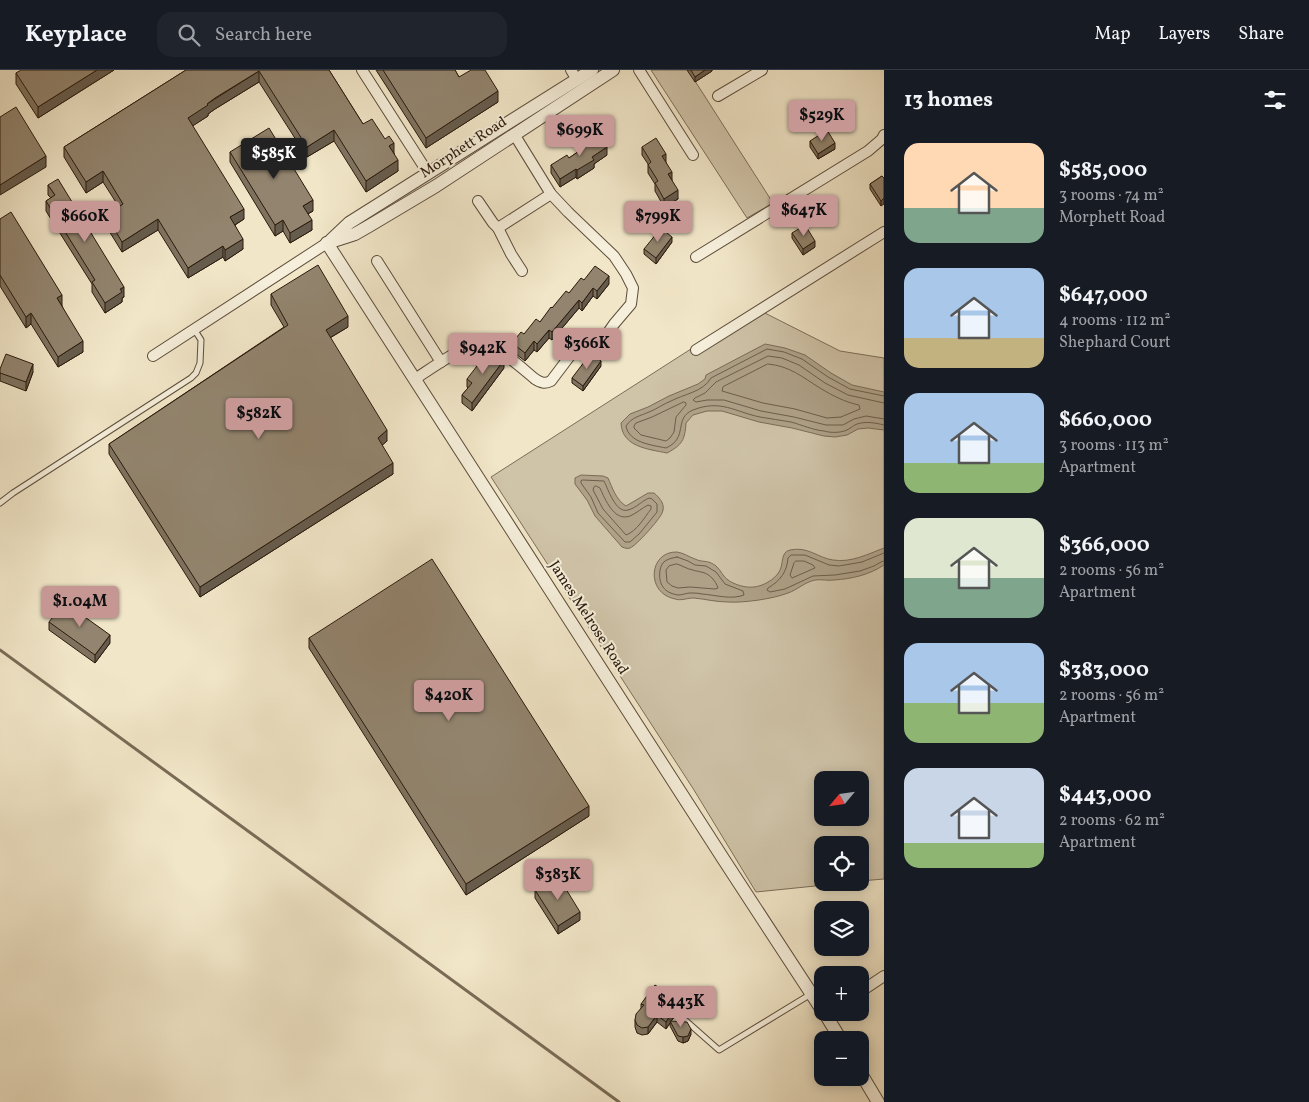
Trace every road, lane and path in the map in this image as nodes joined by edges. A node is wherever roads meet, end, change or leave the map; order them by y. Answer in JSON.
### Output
{"nodes":[{"id":1,"x":362,"y":70,"type":"edge"},
{"id":2,"x":592,"y":70,"type":"edge"},
{"id":3,"x":614,"y":70,"type":"edge"},
{"id":4,"x":639,"y":70,"type":"edge"},
{"id":5,"x":762,"y":70,"type":"edge"},
{"id":6,"x":577,"y":80,"type":"edge"},
{"id":7,"x":718,"y":96,"type":"dead end"},
{"id":8,"x":514,"y":134,"type":"junction"},
{"id":9,"x":884,"y":135,"type":"edge"},
{"id":10,"x":693,"y":155,"type":"dead end"},
{"id":11,"x":428,"y":173,"type":"junction"},
{"id":12,"x":436,"y":186,"type":"junction"},
{"id":13,"x":551,"y":194,"type":"junction"},
{"id":14,"x":478,"y":201,"type":"dead end"},
{"id":15,"x":498,"y":228,"type":"junction"},
{"id":16,"x":884,"y":232,"type":"edge"},
{"id":17,"x":327,"y":243,"type":"junction"},
{"id":18,"x":696,"y":257,"type":"dead end"},
{"id":19,"x":377,"y":261,"type":"dead end"},
{"id":20,"x":522,"y":271,"type":"dead end"},
{"id":21,"x":194,"y":329,"type":"junction"},
{"id":22,"x":585,"y":336,"type":"dead end"},
{"id":23,"x":600,"y":344,"type":"dead end"},
{"id":24,"x":696,"y":350,"type":"dead end"},
{"id":25,"x":153,"y":356,"type":"dead end"},
{"id":26,"x":441,"y":362,"type":"junction"},
{"id":27,"x":415,"y":379,"type":"junction"},
{"id":28,"x":0,"y":503,"type":"edge"},
{"id":29,"x":884,"y":976,"type":"edge"},
{"id":30,"x":869,"y":986,"type":"edge"},
{"id":31,"x":812,"y":994,"type":"junction"},
{"id":32,"x":814,"y":997,"type":"edge"},
{"id":33,"x":668,"y":1005,"type":"edge"},
{"id":34,"x":868,"y":1086,"type":"edge"},
{"id":35,"x":878,"y":1102,"type":"edge"}],
"edges":[{"from":1,"to":11,"type":"street"},
{"from":2,"to":6,"type":"street","name":"Morphett Road"},
{"from":3,"to":6,"type":"street","name":"Morphett Road"},
{"from":4,"to":10,"type":"street"},
{"from":5,"to":7,"type":"street"},
{"from":6,"to":8,"type":"street","name":"Morphett Road"},
{"from":6,"to":11,"type":"street","name":"Morphett Road"},
{"from":8,"to":12,"type":"street","name":"Morphett Road"},
{"from":8,"to":13,"type":"street"},
{"from":9,"to":18,"type":"street"},
{"from":11,"to":12,"type":"street"},
{"from":11,"to":17,"type":"street","name":"Morphett Road"},
{"from":12,"to":17,"type":"street","name":"Morphett Road"},
{"from":13,"to":15,"type":"street"},
{"from":13,"to":23,"type":"street"},
{"from":14,"to":15,"type":"street"},
{"from":15,"to":20,"type":"street"},
{"from":16,"to":24,"type":"street"},
{"from":17,"to":21,"type":"street","name":"Morphett Road"},
{"from":17,"to":27,"type":"street","name":"James Melrose Road"},
{"from":19,"to":26,"type":"street"},
{"from":21,"to":25,"type":"street","name":"Morphett Road"},
{"from":21,"to":28,"type":"lane"},
{"from":22,"to":26,"type":"street"},
{"from":26,"to":27,"type":"street"},
{"from":27,"to":31,"type":"street","name":"James Melrose Road"},
{"from":29,"to":30,"type":"street"},
{"from":31,"to":32,"type":"street","name":"James Melrose Road"},
{"from":31,"to":33,"type":"lane"},
{"from":34,"to":35,"type":"street"}]}
